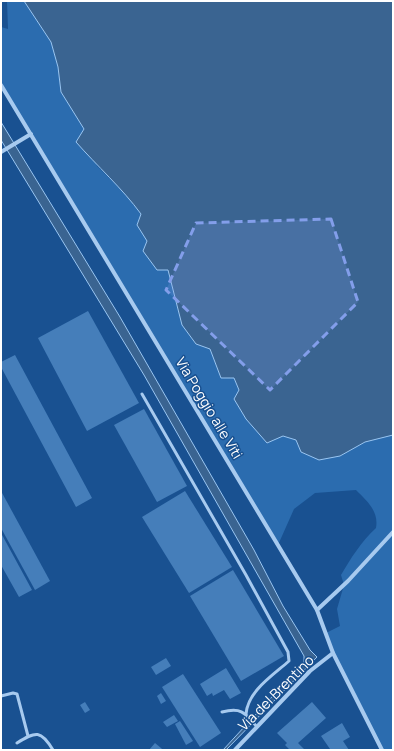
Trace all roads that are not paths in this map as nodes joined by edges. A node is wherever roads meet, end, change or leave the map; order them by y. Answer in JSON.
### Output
{"nodes":[{"id":1,"x":1,"y":85,"type":"edge"},
{"id":2,"x":31,"y":134,"type":"junction"},
{"id":3,"x":2,"y":152,"type":"edge"},
{"id":4,"x":142,"y":394,"type":"dead end"},
{"id":5,"x":393,"y":532,"type":"edge"},
{"id":6,"x":317,"y":610,"type":"junction"},
{"id":7,"x":333,"y":653,"type":"junction"},
{"id":8,"x":1,"y":696,"type":"edge"},
{"id":9,"x":222,"y":712,"type":"dead end"},
{"id":10,"x":246,"y":714,"type":"junction"},
{"id":11,"x":257,"y":727,"type":"junction"},
{"id":12,"x":28,"y":736,"type":"junction"},
{"id":13,"x":17,"y":743,"type":"dead end"},
{"id":14,"x":53,"y":750,"type":"edge"},
{"id":15,"x":235,"y":750,"type":"edge"},
{"id":16,"x":382,"y":750,"type":"edge"}],
"edges":[{"from":1,"to":2,"type":"street","name":"Via Poggio alle Viti"},
{"from":2,"to":3,"type":"street"},
{"from":2,"to":6,"type":"street","name":"Via Poggio alle Viti"},
{"from":4,"to":10,"type":"lane"},
{"from":5,"to":6,"type":"street"},
{"from":6,"to":7,"type":"street","name":"Via Poggio alle Viti"},
{"from":7,"to":11,"type":"street","name":"Via del Brentino"},
{"from":7,"to":16,"type":"street","name":"Via Poggio alle Viti"},
{"from":8,"to":12,"type":"lane"},
{"from":9,"to":10,"type":"lane"},
{"from":10,"to":11,"type":"lane"},
{"from":11,"to":15,"type":"street","name":"Via del Brentino"},
{"from":12,"to":13,"type":"lane"},
{"from":12,"to":14,"type":"lane"}]}
